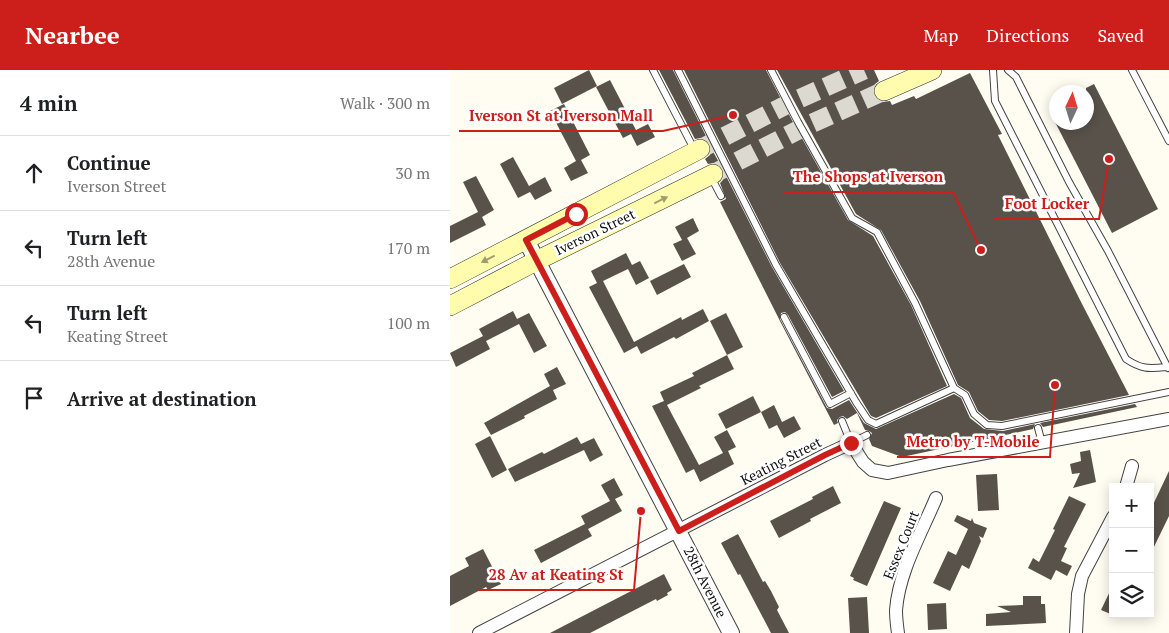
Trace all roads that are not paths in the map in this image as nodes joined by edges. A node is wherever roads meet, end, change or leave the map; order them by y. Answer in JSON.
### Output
{"nodes":[{"id":1,"x":653,"y":70,"type":"edge"},
{"id":2,"x":678,"y":70,"type":"edge"},
{"id":3,"x":771,"y":70,"type":"edge"},
{"id":4,"x":932,"y":70,"type":"edge"},
{"id":5,"x":994,"y":70,"type":"edge"},
{"id":6,"x":1008,"y":70,"type":"edge"},
{"id":7,"x":1132,"y":70,"type":"edge"},
{"id":8,"x":884,"y":90,"type":"tunnel mouth"},
{"id":9,"x":1169,"y":142,"type":"edge"},
{"id":10,"x":698,"y":150,"type":"joint"},
{"id":11,"x":712,"y":175,"type":"joint"},
{"id":12,"x":722,"y":196,"type":"dead end"},
{"id":13,"x":526,"y":240,"type":"junction"},
{"id":14,"x":538,"y":260,"type":"junction"},
{"id":15,"x":450,"y":279,"type":"edge"},
{"id":16,"x":450,"y":306,"type":"edge"},
{"id":17,"x":784,"y":317,"type":"dead end"},
{"id":18,"x":1167,"y":368,"type":"edge"},
{"id":19,"x":954,"y":388,"type":"junction"},
{"id":20,"x":1169,"y":392,"type":"edge"},
{"id":21,"x":851,"y":393,"type":"junction"},
{"id":22,"x":1169,"y":418,"type":"edge"},
{"id":23,"x":842,"y":421,"type":"dead end"},
{"id":24,"x":1038,"y":428,"type":"dead end"},
{"id":25,"x":867,"y":435,"type":"dead end"},
{"id":26,"x":851,"y":443,"type":"junction"},
{"id":27,"x":1042,"y":443,"type":"junction"},
{"id":28,"x":1132,"y":466,"type":"dead end"},
{"id":29,"x":1127,"y":483,"type":"edge"},
{"id":30,"x":936,"y":498,"type":"dead end"},
{"id":31,"x":1109,"y":525,"type":"edge"},
{"id":32,"x":679,"y":531,"type":"junction"},
{"id":33,"x":479,"y":633,"type":"edge"},
{"id":34,"x":731,"y":633,"type":"edge"},
{"id":35,"x":898,"y":633,"type":"edge"},
{"id":36,"x":1076,"y":633,"type":"edge"}],
"edges":[{"from":1,"to":10,"type":"lane"},
{"from":2,"to":21,"type":"lane"},
{"from":3,"to":19,"type":"lane"},
{"from":4,"to":8,"type":"main road"},
{"from":5,"to":18,"type":"lane"},
{"from":6,"to":18,"type":"lane"},
{"from":7,"to":9,"type":"lane"},
{"from":10,"to":13,"type":"main road","name":"Iverson Street"},
{"from":11,"to":12,"type":"lane"},
{"from":14,"to":11,"type":"main road","name":"Iverson Street","one_way":true},
{"from":13,"to":14,"type":"street","name":"28th Avenue"},
{"from":13,"to":15,"type":"main road","name":"Iverson Street","one_way":true},
{"from":14,"to":16,"type":"main road","name":"Iverson Street"},
{"from":14,"to":32,"type":"street","name":"28th Avenue"},
{"from":17,"to":21,"type":"lane"},
{"from":19,"to":20,"type":"lane"},
{"from":19,"to":21,"type":"lane"},
{"from":22,"to":27,"type":"street"},
{"from":23,"to":26,"type":"lane"},
{"from":24,"to":27,"type":"lane"},
{"from":25,"to":26,"type":"lane"},
{"from":26,"to":27,"type":"street"},
{"from":26,"to":32,"type":"street","name":"Keating Street"},
{"from":28,"to":29,"type":"street"},
{"from":30,"to":35,"type":"street","name":"Essex Court"},
{"from":31,"to":36,"type":"street"},
{"from":32,"to":33,"type":"street","name":"Keating Street"},
{"from":32,"to":34,"type":"street","name":"28th Avenue"}]}
